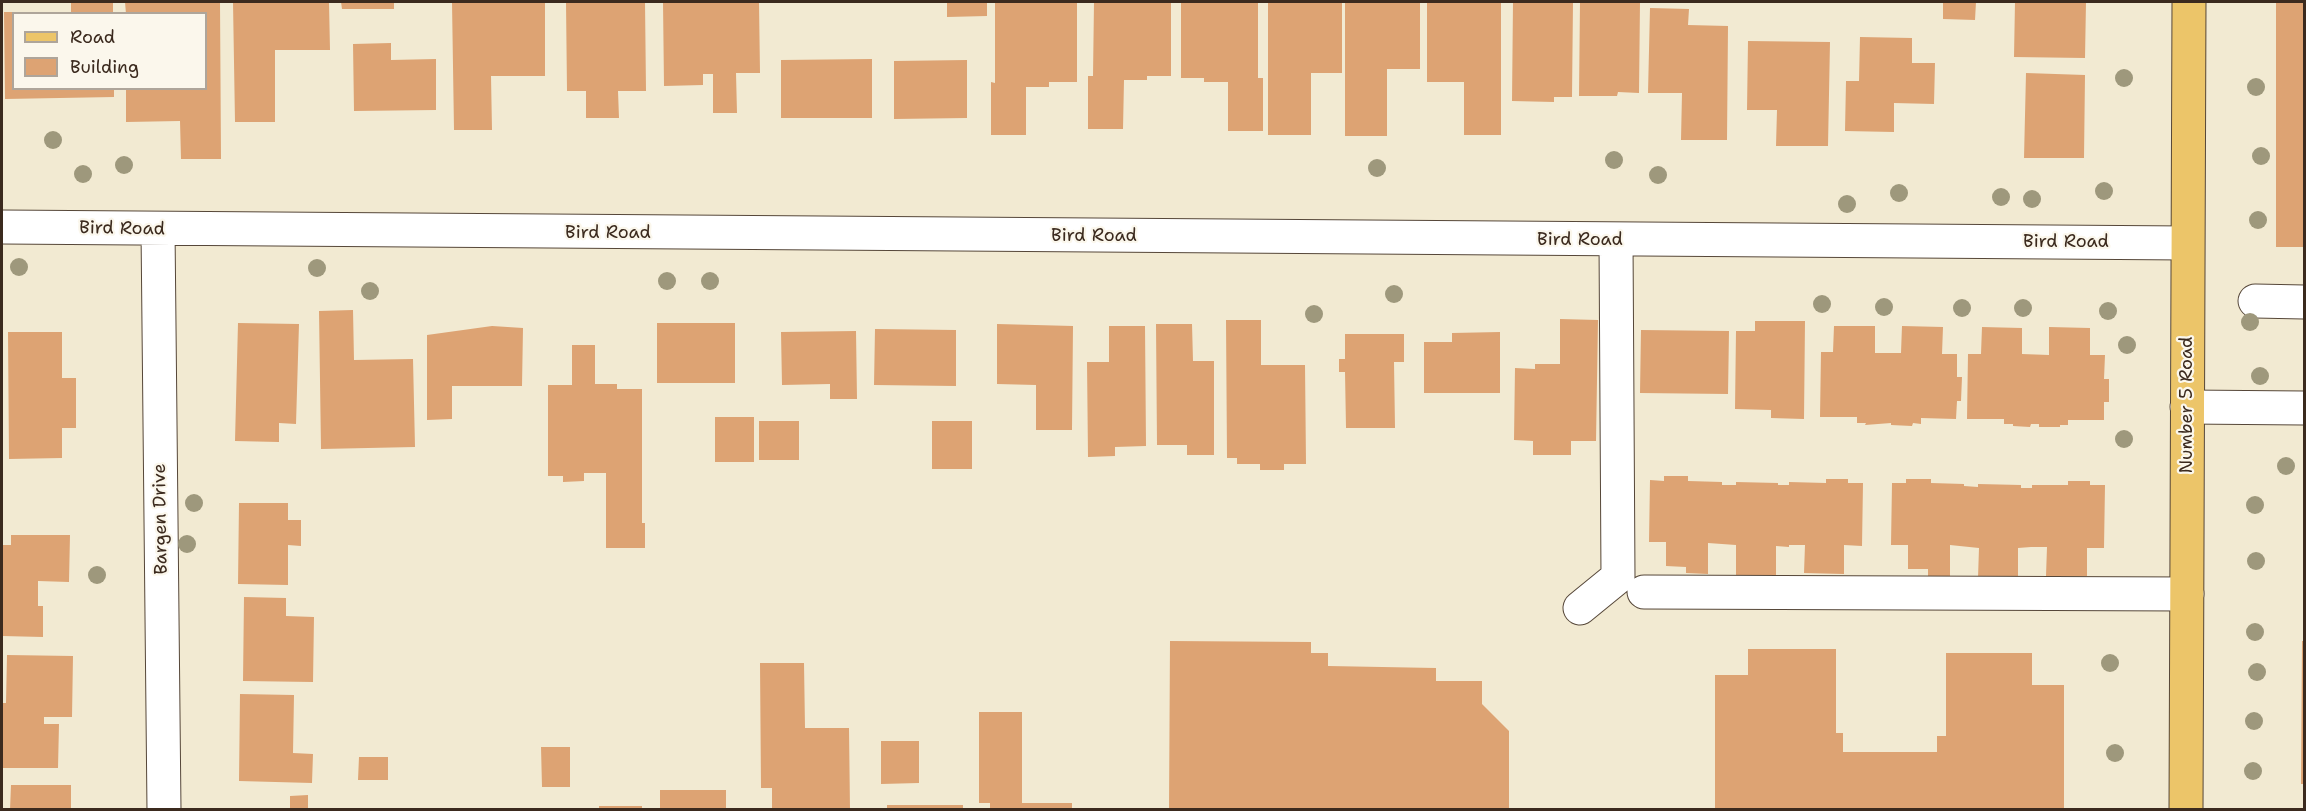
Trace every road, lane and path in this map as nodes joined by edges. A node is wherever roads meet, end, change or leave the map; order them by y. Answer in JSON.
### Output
{"nodes":[{"id":1,"x":2189,"y":2,"type":"edge"},
{"id":2,"x":2,"y":227,"type":"edge"},
{"id":3,"x":158,"y":229,"type":"junction"},
{"id":4,"x":1616,"y":240,"type":"junction"},
{"id":5,"x":2187,"y":243,"type":"junction"},
{"id":6,"x":2255,"y":301,"type":"dead end"},
{"id":7,"x":2304,"y":302,"type":"edge"},
{"id":8,"x":2187,"y":407,"type":"junction"},
{"id":9,"x":2304,"y":408,"type":"edge"},
{"id":10,"x":1644,"y":592,"type":"dead end"},
{"id":11,"x":2187,"y":594,"type":"junction"},
{"id":12,"x":1580,"y":608,"type":"dead end"},
{"id":13,"x":164,"y":810,"type":"edge"},
{"id":14,"x":2186,"y":810,"type":"edge"}],
"edges":[{"from":1,"to":5,"type":"main road","name":"Number 5 Road"},
{"from":2,"to":3,"type":"street","name":"Bird Road"},
{"from":3,"to":4,"type":"street","name":"Bird Road"},
{"from":3,"to":13,"type":"street","name":"Bargen Drive"},
{"from":4,"to":5,"type":"street","name":"Bird Road"},
{"from":4,"to":12,"type":"street"},
{"from":5,"to":8,"type":"main road","name":"Number 5 Road"},
{"from":6,"to":7,"type":"street"},
{"from":8,"to":9,"type":"street"},
{"from":8,"to":11,"type":"main road","name":"Number 5 Road"},
{"from":10,"to":11,"type":"street"},
{"from":11,"to":14,"type":"main road","name":"Number 5 Road"}]}
